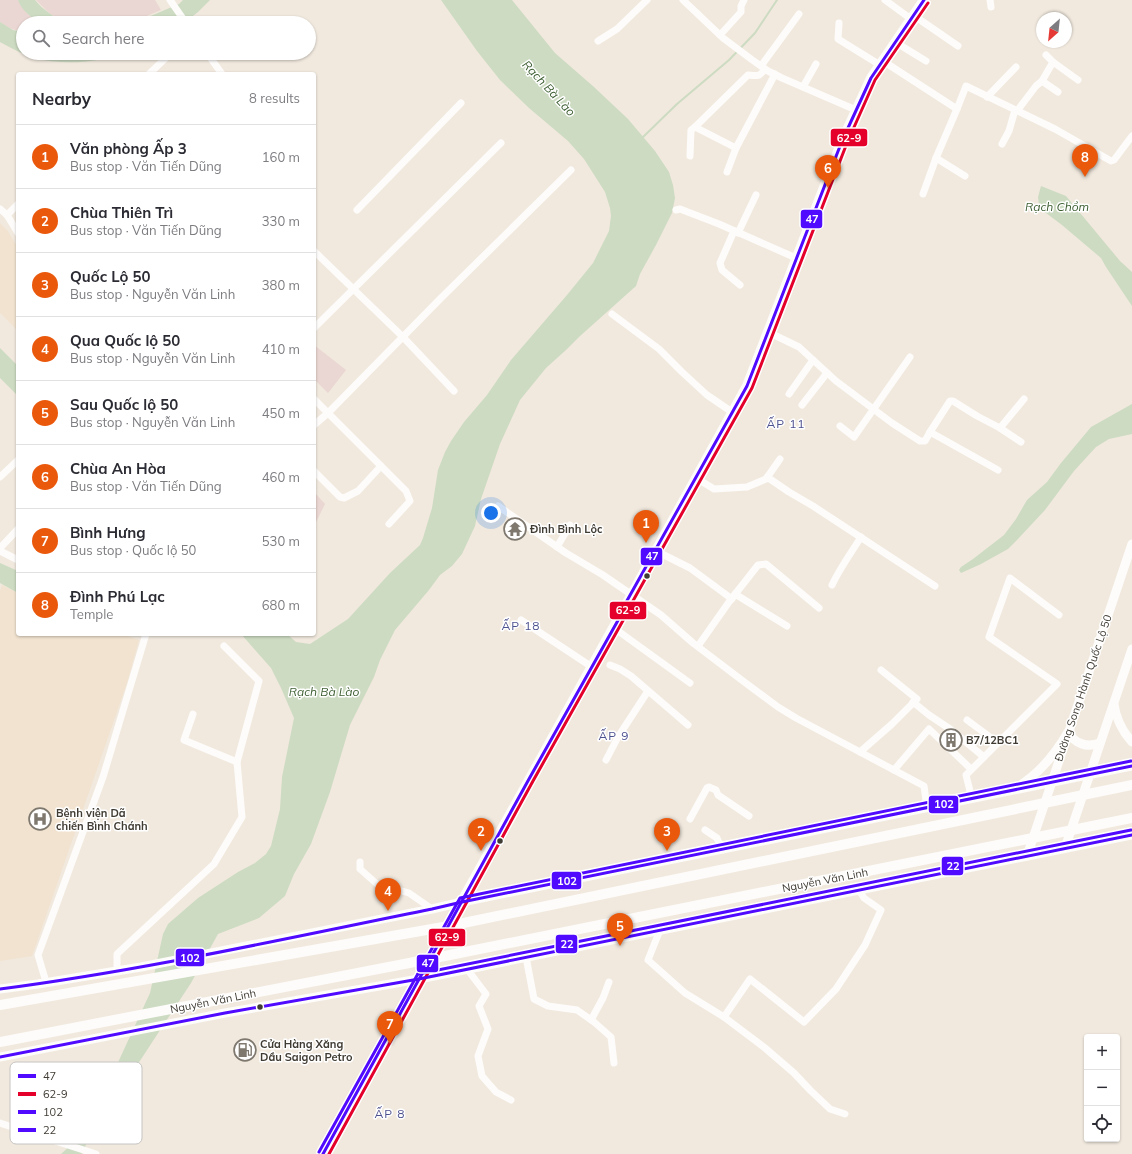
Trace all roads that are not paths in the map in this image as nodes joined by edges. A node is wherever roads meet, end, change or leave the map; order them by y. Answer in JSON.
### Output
{"nodes":[{"id":1,"x":170,"y":0,"type":"edge"},
{"id":2,"x":647,"y":0,"type":"edge"},
{"id":3,"x":683,"y":0,"type":"edge"},
{"id":4,"x":744,"y":0,"type":"edge"},
{"id":5,"x":885,"y":0,"type":"edge"},
{"id":6,"x":924,"y":0,"type":"edge"},
{"id":7,"x":799,"y":14,"type":"dead end"},
{"id":8,"x":181,"y":16,"type":"edge"},
{"id":9,"x":912,"y":17,"type":"junction"},
{"id":10,"x":839,"y":23,"type":"dead end"},
{"id":11,"x":722,"y":37,"type":"junction"},
{"id":12,"x":598,"y":41,"type":"dead end"},
{"id":13,"x":895,"y":42,"type":"junction"},
{"id":14,"x":958,"y":46,"type":"dead end"},
{"id":15,"x":1046,"y":55,"type":"dead end"},
{"id":16,"x":164,"y":60,"type":"edge"},
{"id":17,"x":212,"y":60,"type":"edge"},
{"id":18,"x":926,"y":60,"type":"dead end"},
{"id":19,"x":1053,"y":62,"type":"junction"},
{"id":20,"x":881,"y":63,"type":"junction"},
{"id":21,"x":816,"y":64,"type":"dead end"},
{"id":22,"x":763,"y":67,"type":"junction"},
{"id":23,"x":1016,"y":67,"type":"dead end"},
{"id":24,"x":151,"y":72,"type":"edge"},
{"id":25,"x":221,"y":72,"type":"edge"},
{"id":26,"x":775,"y":74,"type":"junction"},
{"id":27,"x":1078,"y":80,"type":"dead end"},
{"id":28,"x":1042,"y":81,"type":"junction"},
{"id":29,"x":803,"y":87,"type":"junction"},
{"id":30,"x":1058,"y":92,"type":"dead end"},
{"id":31,"x":987,"y":97,"type":"junction"},
{"id":32,"x":461,"y":103,"type":"dead end"},
{"id":33,"x":957,"y":109,"type":"junction"},
{"id":34,"x":856,"y":110,"type":"junction"},
{"id":35,"x":1016,"y":110,"type":"junction"},
{"id":36,"x":696,"y":127,"type":"junction"},
{"id":37,"x":1132,"y":136,"type":"edge"},
{"id":38,"x":501,"y":143,"type":"dead end"},
{"id":39,"x":1002,"y":144,"type":"dead end"},
{"id":40,"x":736,"y":148,"type":"junction"},
{"id":41,"x":690,"y":156,"type":"dead end"},
{"id":42,"x":936,"y":158,"type":"junction"},
{"id":43,"x":571,"y":170,"type":"dead end"},
{"id":44,"x":727,"y":172,"type":"dead end"},
{"id":45,"x":965,"y":176,"type":"dead end"},
{"id":46,"x":922,"y":194,"type":"dead end"},
{"id":47,"x":756,"y":195,"type":"dead end"},
{"id":48,"x":16,"y":206,"type":"edge"},
{"id":49,"x":0,"y":209,"type":"edge"},
{"id":50,"x":357,"y":210,"type":"dead end"},
{"id":51,"x":676,"y":210,"type":"dead end"},
{"id":52,"x":7,"y":215,"type":"junction"},
{"id":53,"x":16,"y":230,"type":"edge"},
{"id":54,"x":736,"y":232,"type":"junction"},
{"id":55,"x":316,"y":253,"type":"edge"},
{"id":56,"x":796,"y":258,"type":"junction"},
{"id":57,"x":740,"y":285,"type":"dead end"},
{"id":58,"x":353,"y":289,"type":"junction"},
{"id":59,"x":612,"y":314,"type":"dead end"},
{"id":60,"x":316,"y":326,"type":"edge"},
{"id":61,"x":768,"y":332,"type":"junction"},
{"id":62,"x":403,"y":337,"type":"junction"},
{"id":63,"x":910,"y":358,"type":"dead end"},
{"id":64,"x":813,"y":360,"type":"junction"},
{"id":65,"x":827,"y":373,"type":"junction"},
{"id":66,"x":454,"y":391,"type":"dead end"},
{"id":67,"x":789,"y":394,"type":"dead end"},
{"id":68,"x":1024,"y":399,"type":"dead end"},
{"id":69,"x":316,"y":401,"type":"edge"},
{"id":70,"x":802,"y":405,"type":"dead end"},
{"id":71,"x":874,"y":408,"type":"junction"},
{"id":72,"x":328,"y":412,"type":"junction"},
{"id":73,"x":732,"y":412,"type":"junction"},
{"id":74,"x":316,"y":423,"type":"edge"},
{"id":75,"x":840,"y":426,"type":"dead end"},
{"id":76,"x":1000,"y":428,"type":"junction"},
{"id":77,"x":930,"y":432,"type":"junction"},
{"id":78,"x":1021,"y":442,"type":"dead end"},
{"id":79,"x":780,"y":459,"type":"dead end"},
{"id":80,"x":16,"y":462,"type":"edge"},
{"id":81,"x":381,"y":466,"type":"junction"},
{"id":82,"x":998,"y":470,"type":"dead end"},
{"id":83,"x":316,"y":473,"type":"edge"},
{"id":84,"x":0,"y":477,"type":"edge"},
{"id":85,"x":767,"y":477,"type":"junction"},
{"id":86,"x":696,"y":478,"type":"junction"},
{"id":87,"x":498,"y":506,"type":"dead end"},
{"id":88,"x":389,"y":524,"type":"dead end"},
{"id":89,"x":570,"y":525,"type":"dead end"},
{"id":90,"x":16,"y":532,"type":"edge"},
{"id":91,"x":861,"y":537,"type":"junction"},
{"id":92,"x":1132,"y":544,"type":"edge"},
{"id":93,"x":557,"y":547,"type":"junction"},
{"id":94,"x":0,"y":548,"type":"edge"},
{"id":95,"x":0,"y":551,"type":"edge"},
{"id":96,"x":656,"y":551,"type":"junction"},
{"id":97,"x":16,"y":559,"type":"edge"},
{"id":98,"x":832,"y":585,"type":"dead end"},
{"id":99,"x":935,"y":586,"type":"dead end"},
{"id":100,"x":631,"y":594,"type":"junction"},
{"id":101,"x":734,"y":596,"type":"junction"},
{"id":102,"x":819,"y":608,"type":"dead end"},
{"id":103,"x":1059,"y":616,"type":"dead end"},
{"id":104,"x":520,"y":620,"type":"dead end"},
{"id":105,"x":787,"y":626,"type":"dead end"},
{"id":106,"x":614,"y":628,"type":"junction"},
{"id":107,"x":145,"y":636,"type":"edge"},
{"id":108,"x":224,"y":646,"type":"dead end"},
{"id":109,"x":698,"y":646,"type":"junction"},
{"id":110,"x":1132,"y":649,"type":"edge"},
{"id":111,"x":610,"y":665,"type":"dead end"},
{"id":112,"x":592,"y":667,"type":"junction"},
{"id":113,"x":881,"y":670,"type":"dead end"},
{"id":114,"x":690,"y":682,"type":"dead end"},
{"id":115,"x":648,"y":691,"type":"junction"},
{"id":116,"x":913,"y":702,"type":"junction"},
{"id":117,"x":1114,"y":703,"type":"junction"},
{"id":118,"x":193,"y":714,"type":"dead end"},
{"id":119,"x":966,"y":720,"type":"dead end"},
{"id":120,"x":688,"y":725,"type":"dead end"},
{"id":121,"x":1068,"y":732,"type":"junction"},
{"id":122,"x":1132,"y":742,"type":"edge"},
{"id":123,"x":998,"y":743,"type":"junction"},
{"id":124,"x":1100,"y":743,"type":"junction"},
{"id":125,"x":860,"y":752,"type":"junction"},
{"id":126,"x":984,"y":757,"type":"junction"},
{"id":127,"x":606,"y":760,"type":"dead end"},
{"id":128,"x":237,"y":762,"type":"junction"},
{"id":129,"x":1132,"y":766,"type":"edge"},
{"id":130,"x":972,"y":769,"type":"junction"},
{"id":131,"x":894,"y":770,"type":"junction"},
{"id":132,"x":1090,"y":775,"type":"junction"},
{"id":133,"x":1051,"y":783,"type":"junction"},
{"id":134,"x":1132,"y":785,"type":"edge"},
{"id":135,"x":1011,"y":791,"type":"junction"},
{"id":136,"x":1083,"y":795,"type":"junction"},
{"id":137,"x":972,"y":799,"type":"junction"},
{"id":138,"x":1045,"y":803,"type":"junction"},
{"id":139,"x":927,"y":808,"type":"junction"},
{"id":140,"x":749,"y":816,"type":"dead end"},
{"id":141,"x":1132,"y":818,"type":"edge"},
{"id":142,"x":690,"y":820,"type":"dead end"},
{"id":143,"x":705,"y":830,"type":"dead end"},
{"id":144,"x":1071,"y":831,"type":"junction"},
{"id":145,"x":1132,"y":834,"type":"edge"},
{"id":146,"x":1032,"y":838,"type":"junction"},
{"id":147,"x":1065,"y":848,"type":"junction"},
{"id":148,"x":722,"y":850,"type":"junction"},
{"id":149,"x":1027,"y":856,"type":"junction"},
{"id":150,"x":360,"y":862,"type":"dead end"},
{"id":151,"x":859,"y":890,"type":"junction"},
{"id":152,"x":462,"y":902,"type":"junction"},
{"id":153,"x":432,"y":909,"type":"junction"},
{"id":154,"x":449,"y":926,"type":"junction"},
{"id":155,"x":660,"y":930,"type":"junction"},
{"id":156,"x":526,"y":956,"type":"junction"},
{"id":157,"x":430,"y":960,"type":"junction"},
{"id":158,"x":467,"y":969,"type":"junction"},
{"id":159,"x":117,"y":971,"type":"junction"},
{"id":160,"x":419,"y":979,"type":"junction"},
{"id":161,"x":46,"y":982,"type":"junction"},
{"id":162,"x":610,"y":982,"type":"dead end"},
{"id":163,"x":0,"y":989,"type":"edge"},
{"id":164,"x":222,"y":1000,"type":"junction"},
{"id":165,"x":0,"y":1005,"type":"edge"},
{"id":166,"x":225,"y":1013,"type":"junction"},
{"id":167,"x":724,"y":1017,"type":"junction"},
{"id":168,"x":591,"y":1020,"type":"junction"},
{"id":169,"x":0,"y":1042,"type":"edge"},
{"id":170,"x":0,"y":1056,"type":"edge"},
{"id":171,"x":614,"y":1063,"type":"dead end"},
{"id":172,"x":511,"y":1100,"type":"dead end"},
{"id":173,"x":846,"y":1114,"type":"dead end"},
{"id":174,"x":0,"y":1122,"type":"edge"},
{"id":175,"x":10,"y":1125,"type":"edge"},
{"id":176,"x":65,"y":1144,"type":"edge"},
{"id":177,"x":96,"y":1154,"type":"edge"},
{"id":178,"x":323,"y":1154,"type":"edge"}],
"edges":[{"from":1,"to":8,"type":"street"},
{"from":2,"to":12,"type":"street"},
{"from":3,"to":11,"type":"street"},
{"from":4,"to":11,"type":"street"},
{"from":5,"to":9,"type":"street"},
{"from":6,"to":9,"type":"highway"},
{"from":7,"to":22,"type":"street"},
{"from":9,"to":13,"type":"highway"},
{"from":9,"to":14,"type":"street"},
{"from":10,"to":20,"type":"street"},
{"from":11,"to":22,"type":"street"},
{"from":13,"to":18,"type":"street"},
{"from":13,"to":20,"type":"highway"},
{"from":15,"to":19,"type":"street"},
{"from":16,"to":24,"type":"street"},
{"from":17,"to":25,"type":"street"},
{"from":19,"to":27,"type":"street"},
{"from":19,"to":28,"type":"street"},
{"from":20,"to":33,"type":"street"},
{"from":20,"to":34,"type":"highway"},
{"from":21,"to":29,"type":"street"},
{"from":22,"to":26,"type":"street"},
{"from":22,"to":36,"type":"street"},
{"from":23,"to":31,"type":"street"},
{"from":26,"to":29,"type":"street"},
{"from":26,"to":40,"type":"street"},
{"from":28,"to":30,"type":"street"},
{"from":28,"to":35,"type":"street"},
{"from":29,"to":34,"type":"street"},
{"from":31,"to":33,"type":"street"},
{"from":31,"to":35,"type":"street"},
{"from":32,"to":50,"type":"street"},
{"from":33,"to":42,"type":"street"},
{"from":34,"to":56,"type":"highway"},
{"from":35,"to":37,"type":"street"},
{"from":35,"to":39,"type":"street"},
{"from":36,"to":40,"type":"street"},
{"from":36,"to":41,"type":"street"},
{"from":38,"to":58,"type":"street"},
{"from":40,"to":44,"type":"street"},
{"from":42,"to":45,"type":"street"},
{"from":42,"to":46,"type":"street"},
{"from":43,"to":62,"type":"street"},
{"from":47,"to":54,"type":"street"},
{"from":48,"to":52,"type":"street"},
{"from":49,"to":52,"type":"street"},
{"from":51,"to":54,"type":"street"},
{"from":52,"to":53,"type":"street"},
{"from":54,"to":56,"type":"street"},
{"from":54,"to":57,"type":"street"},
{"from":55,"to":58,"type":"street"},
{"from":56,"to":61,"type":"highway"},
{"from":58,"to":60,"type":"street"},
{"from":58,"to":62,"type":"street"},
{"from":59,"to":73,"type":"street"},
{"from":61,"to":64,"type":"street"},
{"from":61,"to":73,"type":"highway"},
{"from":62,"to":66,"type":"street"},
{"from":62,"to":72,"type":"street"},
{"from":63,"to":71,"type":"street"},
{"from":64,"to":65,"type":"street"},
{"from":64,"to":67,"type":"street"},
{"from":65,"to":70,"type":"street"},
{"from":65,"to":71,"type":"street"},
{"from":68,"to":76,"type":"street"},
{"from":69,"to":72,"type":"street"},
{"from":71,"to":75,"type":"street"},
{"from":71,"to":77,"type":"street"},
{"from":72,"to":74,"type":"street"},
{"from":72,"to":81,"type":"street"},
{"from":73,"to":86,"type":"highway"},
{"from":76,"to":77,"type":"street"},
{"from":76,"to":78,"type":"street"},
{"from":77,"to":82,"type":"street"},
{"from":79,"to":85,"type":"street"},
{"from":80,"to":84,"type":"street"},
{"from":81,"to":83,"type":"street"},
{"from":81,"to":88,"type":"street"},
{"from":85,"to":86,"type":"street"},
{"from":85,"to":91,"type":"street"},
{"from":86,"to":96,"type":"highway"},
{"from":87,"to":93,"type":"street"},
{"from":89,"to":93,"type":"street"},
{"from":90,"to":94,"type":"street"},
{"from":91,"to":98,"type":"street"},
{"from":91,"to":99,"type":"street"},
{"from":92,"to":121,"type":"main road","name":"Đường Song Hành Quốc Lộ 50"},
{"from":93,"to":100,"type":"street"},
{"from":95,"to":97,"type":"street"},
{"from":96,"to":100,"type":"highway"},
{"from":96,"to":101,"type":"street"},
{"from":100,"to":106,"type":"highway"},
{"from":100,"to":109,"type":"street"},
{"from":101,"to":102,"type":"street"},
{"from":101,"to":105,"type":"street"},
{"from":101,"to":109,"type":"street"},
{"from":103,"to":123,"type":"street"},
{"from":104,"to":112,"type":"street"},
{"from":106,"to":112,"type":"highway"},
{"from":106,"to":114,"type":"street"},
{"from":107,"to":161,"type":"street"},
{"from":108,"to":128,"type":"street"},
{"from":109,"to":125,"type":"street"},
{"from":110,"to":117,"type":"main road"},
{"from":111,"to":115,"type":"street"},
{"from":112,"to":152,"type":"highway"},
{"from":113,"to":116,"type":"street"},
{"from":115,"to":120,"type":"street"},
{"from":115,"to":127,"type":"street"},
{"from":116,"to":125,"type":"street"},
{"from":116,"to":126,"type":"street"},
{"from":117,"to":122,"type":"main road"},
{"from":117,"to":124,"type":"main road"},
{"from":118,"to":128,"type":"street"},
{"from":119,"to":123,"type":"street"},
{"from":121,"to":124,"type":"main road"},
{"from":121,"to":133,"type":"main road","name":"Đường Song Hành Quốc Lộ 50"},
{"from":121,"to":135,"type":"main road"},
{"from":123,"to":126,"type":"street"},
{"from":124,"to":132,"type":"main road"},
{"from":125,"to":131,"type":"street"},
{"from":126,"to":130,"type":"street"},
{"from":128,"to":159,"type":"street"},
{"from":129,"to":132,"type":"main road"},
{"from":130,"to":131,"type":"street"},
{"from":130,"to":137,"type":"street"},
{"from":131,"to":139,"type":"street"},
{"from":132,"to":133,"type":"main road"},
{"from":132,"to":136,"type":"main road"},
{"from":133,"to":135,"type":"main road"},
{"from":133,"to":138,"type":"main road","name":"Đường Song Hành Quốc Lộ 50"},
{"from":134,"to":136,"type":"highway"},
{"from":135,"to":137,"type":"main road"},
{"from":136,"to":138,"type":"highway"},
{"from":136,"to":144,"type":"main road"},
{"from":137,"to":139,"type":"main road"},
{"from":138,"to":146,"type":"main road","name":"Đường Song Hành Quốc Lộ 50"},
{"from":138,"to":154,"type":"highway"},
{"from":139,"to":148,"type":"main road"},
{"from":140,"to":142,"type":"street"},
{"from":141,"to":144,"type":"highway","name":"Nguyễn Văn Linh"},
{"from":143,"to":148,"type":"street"},
{"from":144,"to":146,"type":"highway","name":"Nguyễn Văn Linh"},
{"from":144,"to":147,"type":"main road"},
{"from":145,"to":147,"type":"main road","name":"Nguyễn Văn Linh"},
{"from":146,"to":149,"type":"main road","name":"Đường Song Hành Quốc Lộ 50"},
{"from":146,"to":157,"type":"highway","name":"Nguyễn Văn Linh"},
{"from":147,"to":149,"type":"main road","name":"Nguyễn Văn Linh"},
{"from":148,"to":152,"type":"main road"},
{"from":149,"to":151,"type":"main road","name":"Nguyễn Văn Linh"},
{"from":150,"to":153,"type":"street"},
{"from":151,"to":155,"type":"main road","name":"Nguyễn Văn Linh"},
{"from":151,"to":167,"type":"street"},
{"from":152,"to":153,"type":"main road"},
{"from":152,"to":154,"type":"highway"},
{"from":153,"to":159,"type":"main road"},
{"from":154,"to":157,"type":"highway"},
{"from":154,"to":165,"type":"highway"},
{"from":155,"to":156,"type":"main road","name":"Nguyễn Văn Linh"},
{"from":155,"to":167,"type":"street"},
{"from":156,"to":158,"type":"main road","name":"Nguyễn Văn Linh"},
{"from":156,"to":168,"type":"street"},
{"from":157,"to":160,"type":"main road"},
{"from":157,"to":164,"type":"highway","name":"Nguyễn Văn Linh"},
{"from":158,"to":160,"type":"main road","name":"Nguyễn Văn Linh"},
{"from":158,"to":172,"type":"street"},
{"from":159,"to":161,"type":"main road"},
{"from":160,"to":166,"type":"main road","name":"Nguyễn Văn Linh"},
{"from":160,"to":178,"type":"main road"},
{"from":161,"to":163,"type":"main road"},
{"from":162,"to":168,"type":"street"},
{"from":164,"to":166,"type":"main road"},
{"from":164,"to":169,"type":"highway","name":"Nguyễn Văn Linh"},
{"from":166,"to":170,"type":"main road","name":"Nguyễn Văn Linh"},
{"from":167,"to":173,"type":"street"},
{"from":168,"to":171,"type":"street"},
{"from":174,"to":175,"type":"street"},
{"from":176,"to":177,"type":"street"}]}
